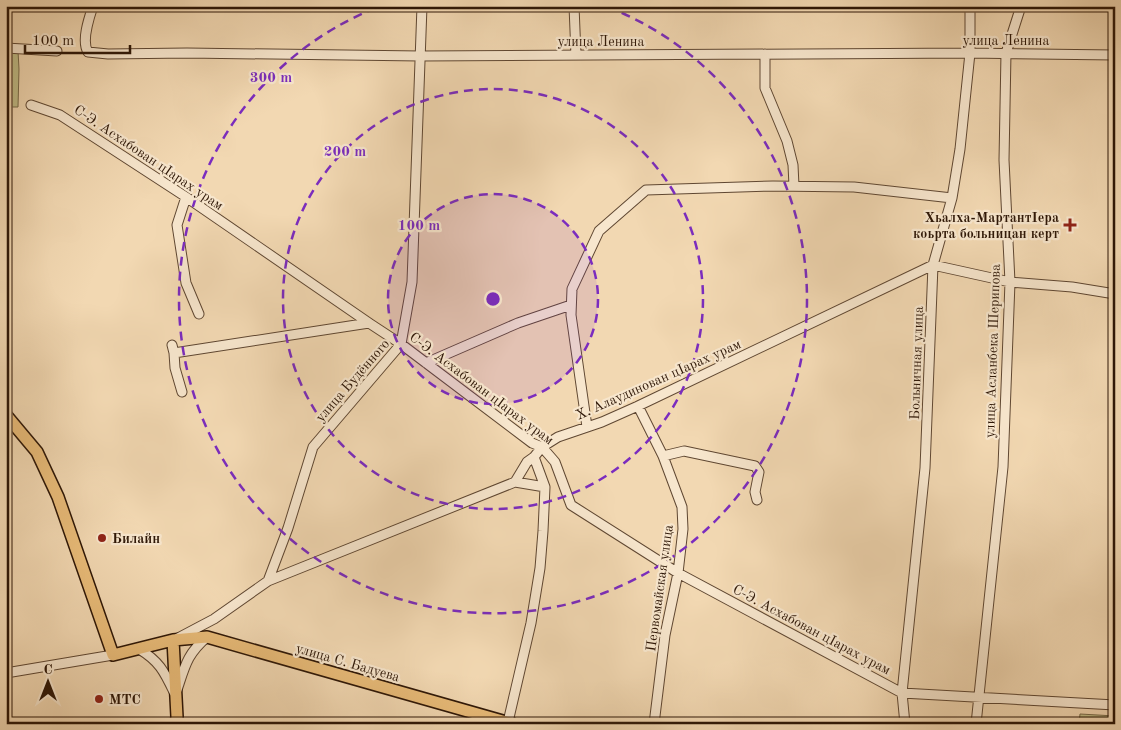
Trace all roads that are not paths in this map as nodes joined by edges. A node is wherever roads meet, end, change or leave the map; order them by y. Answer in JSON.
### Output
{"nodes":[{"id":1,"x":93,"y":6,"type":"edge"},
{"id":2,"x":422,"y":6,"type":"edge"},
{"id":3,"x":574,"y":6,"type":"edge"},
{"id":4,"x":970,"y":6,"type":"edge"},
{"id":5,"x":1021,"y":6,"type":"edge"},
{"id":6,"x":6,"y":48,"type":"edge"},
{"id":7,"x":57,"y":51,"type":"dead end"},
{"id":8,"x":970,"y":53,"type":"junction"},
{"id":9,"x":1006,"y":53,"type":"junction"},
{"id":10,"x":765,"y":54,"type":"junction"},
{"id":11,"x":576,"y":55,"type":"junction"},
{"id":12,"x":1115,"y":55,"type":"edge"},
{"id":13,"x":420,"y":56,"type":"junction"},
{"id":14,"x":31,"y":105,"type":"dead end"},
{"id":15,"x":794,"y":186,"type":"junction"},
{"id":16,"x":186,"y":197,"type":"junction"},
{"id":17,"x":952,"y":198,"type":"junction"},
{"id":18,"x":933,"y":265,"type":"junction"},
{"id":19,"x":1010,"y":282,"type":"junction"},
{"id":20,"x":1115,"y":294,"type":"edge"},
{"id":21,"x":571,"y":306,"type":"junction"},
{"id":22,"x":198,"y":314,"type":"dead end"},
{"id":23,"x":368,"y":323,"type":"junction"},
{"id":24,"x":402,"y":344,"type":"junction"},
{"id":25,"x":426,"y":363,"type":"junction"},
{"id":26,"x":182,"y":392,"type":"dead end"},
{"id":27,"x":638,"y":406,"type":"junction"},
{"id":28,"x":6,"y":415,"type":"edge"},
{"id":29,"x":587,"y":427,"type":"junction"},
{"id":30,"x":542,"y":448,"type":"junction"},
{"id":31,"x":663,"y":456,"type":"junction"},
{"id":32,"x":534,"y":457,"type":"junction"},
{"id":33,"x":515,"y":482,"type":"junction"},
{"id":34,"x":545,"y":487,"type":"junction"},
{"id":35,"x":757,"y":500,"type":"dead end"},
{"id":36,"x":678,"y":573,"type":"junction"},
{"id":37,"x":268,"y":581,"type":"junction"},
{"id":38,"x":206,"y":637,"type":"junction"},
{"id":39,"x":173,"y":640,"type":"junction"},
{"id":40,"x":139,"y":649,"type":"junction"},
{"id":41,"x":114,"y":655,"type":"junction"},
{"id":42,"x":6,"y":673,"type":"edge"},
{"id":43,"x":902,"y":693,"type":"junction"},
{"id":44,"x":176,"y":695,"type":"junction"},
{"id":45,"x":978,"y":698,"type":"junction"},
{"id":46,"x":1115,"y":705,"type":"edge"},
{"id":47,"x":482,"y":720,"type":"edge"},
{"id":48,"x":511,"y":723,"type":"edge"},
{"id":49,"x":176,"y":724,"type":"edge"},
{"id":50,"x":654,"y":724,"type":"edge"},
{"id":51,"x":905,"y":724,"type":"edge"},
{"id":52,"x":976,"y":724,"type":"edge"}],
"edges":[{"from":1,"to":13,"type":"street","name":"улица Ленина"},
{"from":2,"to":13,"type":"street","name":"улица Будённого"},
{"from":3,"to":11,"type":"street"},
{"from":4,"to":8,"type":"street","name":"Больничная улица"},
{"from":5,"to":9,"type":"street","name":"улица Асланбека Шерипова"},
{"from":6,"to":7,"type":"street"},
{"from":8,"to":9,"type":"street","name":"улица Ленина"},
{"from":8,"to":10,"type":"street","name":"улица Ленина"},
{"from":8,"to":17,"type":"street","name":"Больничная улица"},
{"from":9,"to":12,"type":"street","name":"улица Ленина"},
{"from":9,"to":19,"type":"street","name":"улица Асланбека Шерипова"},
{"from":10,"to":11,"type":"street","name":"улица Ленина"},
{"from":10,"to":15,"type":"street"},
{"from":11,"to":13,"type":"street","name":"улица Ленина"},
{"from":13,"to":24,"type":"street","name":"улица Будённого"},
{"from":14,"to":16,"type":"street","name":"С-Э. Асхабован цIарах урам"},
{"from":15,"to":17,"type":"street"},
{"from":15,"to":21,"type":"street"},
{"from":16,"to":22,"type":"street"},
{"from":16,"to":23,"type":"street","name":"С-Э. Асхабован цIарах урам"},
{"from":17,"to":18,"type":"street","name":"Больничная улица"},
{"from":18,"to":19,"type":"street"},
{"from":18,"to":27,"type":"street","name":"Х. Алаудинован цIарах урам"},
{"from":18,"to":43,"type":"street","name":"Больничная улица"},
{"from":19,"to":20,"type":"street"},
{"from":19,"to":45,"type":"street","name":"улица Асланбека Шерипова"},
{"from":21,"to":25,"type":"street"},
{"from":21,"to":29,"type":"street"},
{"from":23,"to":24,"type":"street","name":"С-Э. Асхабован цIарах урам"},
{"from":23,"to":26,"type":"street"},
{"from":24,"to":25,"type":"street","name":"С-Э. Асхабован цIарах урам"},
{"from":24,"to":37,"type":"street","name":"улица Будённого"},
{"from":25,"to":30,"type":"street","name":"С-Э. Асхабован цIарах урам"},
{"from":27,"to":29,"type":"street","name":"Х. Алаудинован цIарах урам"},
{"from":27,"to":31,"type":"street","name":"Первомайская улица"},
{"from":28,"to":41,"type":"main road"},
{"from":29,"to":30,"type":"street","name":"Х. Алаудинован цIарах урам"},
{"from":30,"to":32,"type":"street","name":"Х. Алаудинован цIарах урам"},
{"from":30,"to":36,"type":"street","name":"С-Э. Асхабован цIарах урам"},
{"from":31,"to":35,"type":"street"},
{"from":31,"to":36,"type":"street","name":"Первомайская улица"},
{"from":32,"to":33,"type":"street","name":"Х. Алаудинован цIарах урам"},
{"from":32,"to":34,"type":"street"},
{"from":33,"to":34,"type":"street"},
{"from":33,"to":37,"type":"street"},
{"from":34,"to":48,"type":"street"},
{"from":36,"to":43,"type":"street","name":"С-Э. Асхабован цIарах урам"},
{"from":36,"to":50,"type":"street","name":"Первомайская улица"},
{"from":37,"to":39,"type":"street"},
{"from":38,"to":39,"type":"main road","name":"улица С. Бадуева"},
{"from":38,"to":44,"type":"street"},
{"from":38,"to":47,"type":"main road","name":"улица С. Бадуева"},
{"from":39,"to":40,"type":"main road","name":"улица С. Бадуева"},
{"from":39,"to":44,"type":"main road"},
{"from":40,"to":41,"type":"main road","name":"улица С. Бадуева"},
{"from":40,"to":44,"type":"street"},
{"from":41,"to":42,"type":"street"},
{"from":43,"to":45,"type":"street","name":"С-Э. Асхабован цIарах урам"},
{"from":43,"to":51,"type":"street","name":"Больничная улица"},
{"from":44,"to":49,"type":"main road"},
{"from":45,"to":46,"type":"street","name":"С-Э. Асхабован цIарах урам"},
{"from":45,"to":52,"type":"street","name":"улица Асланбека Шерипова"},
{"from":47,"to":48,"type":"main road","name":"улица С. Бадуева"}]}
